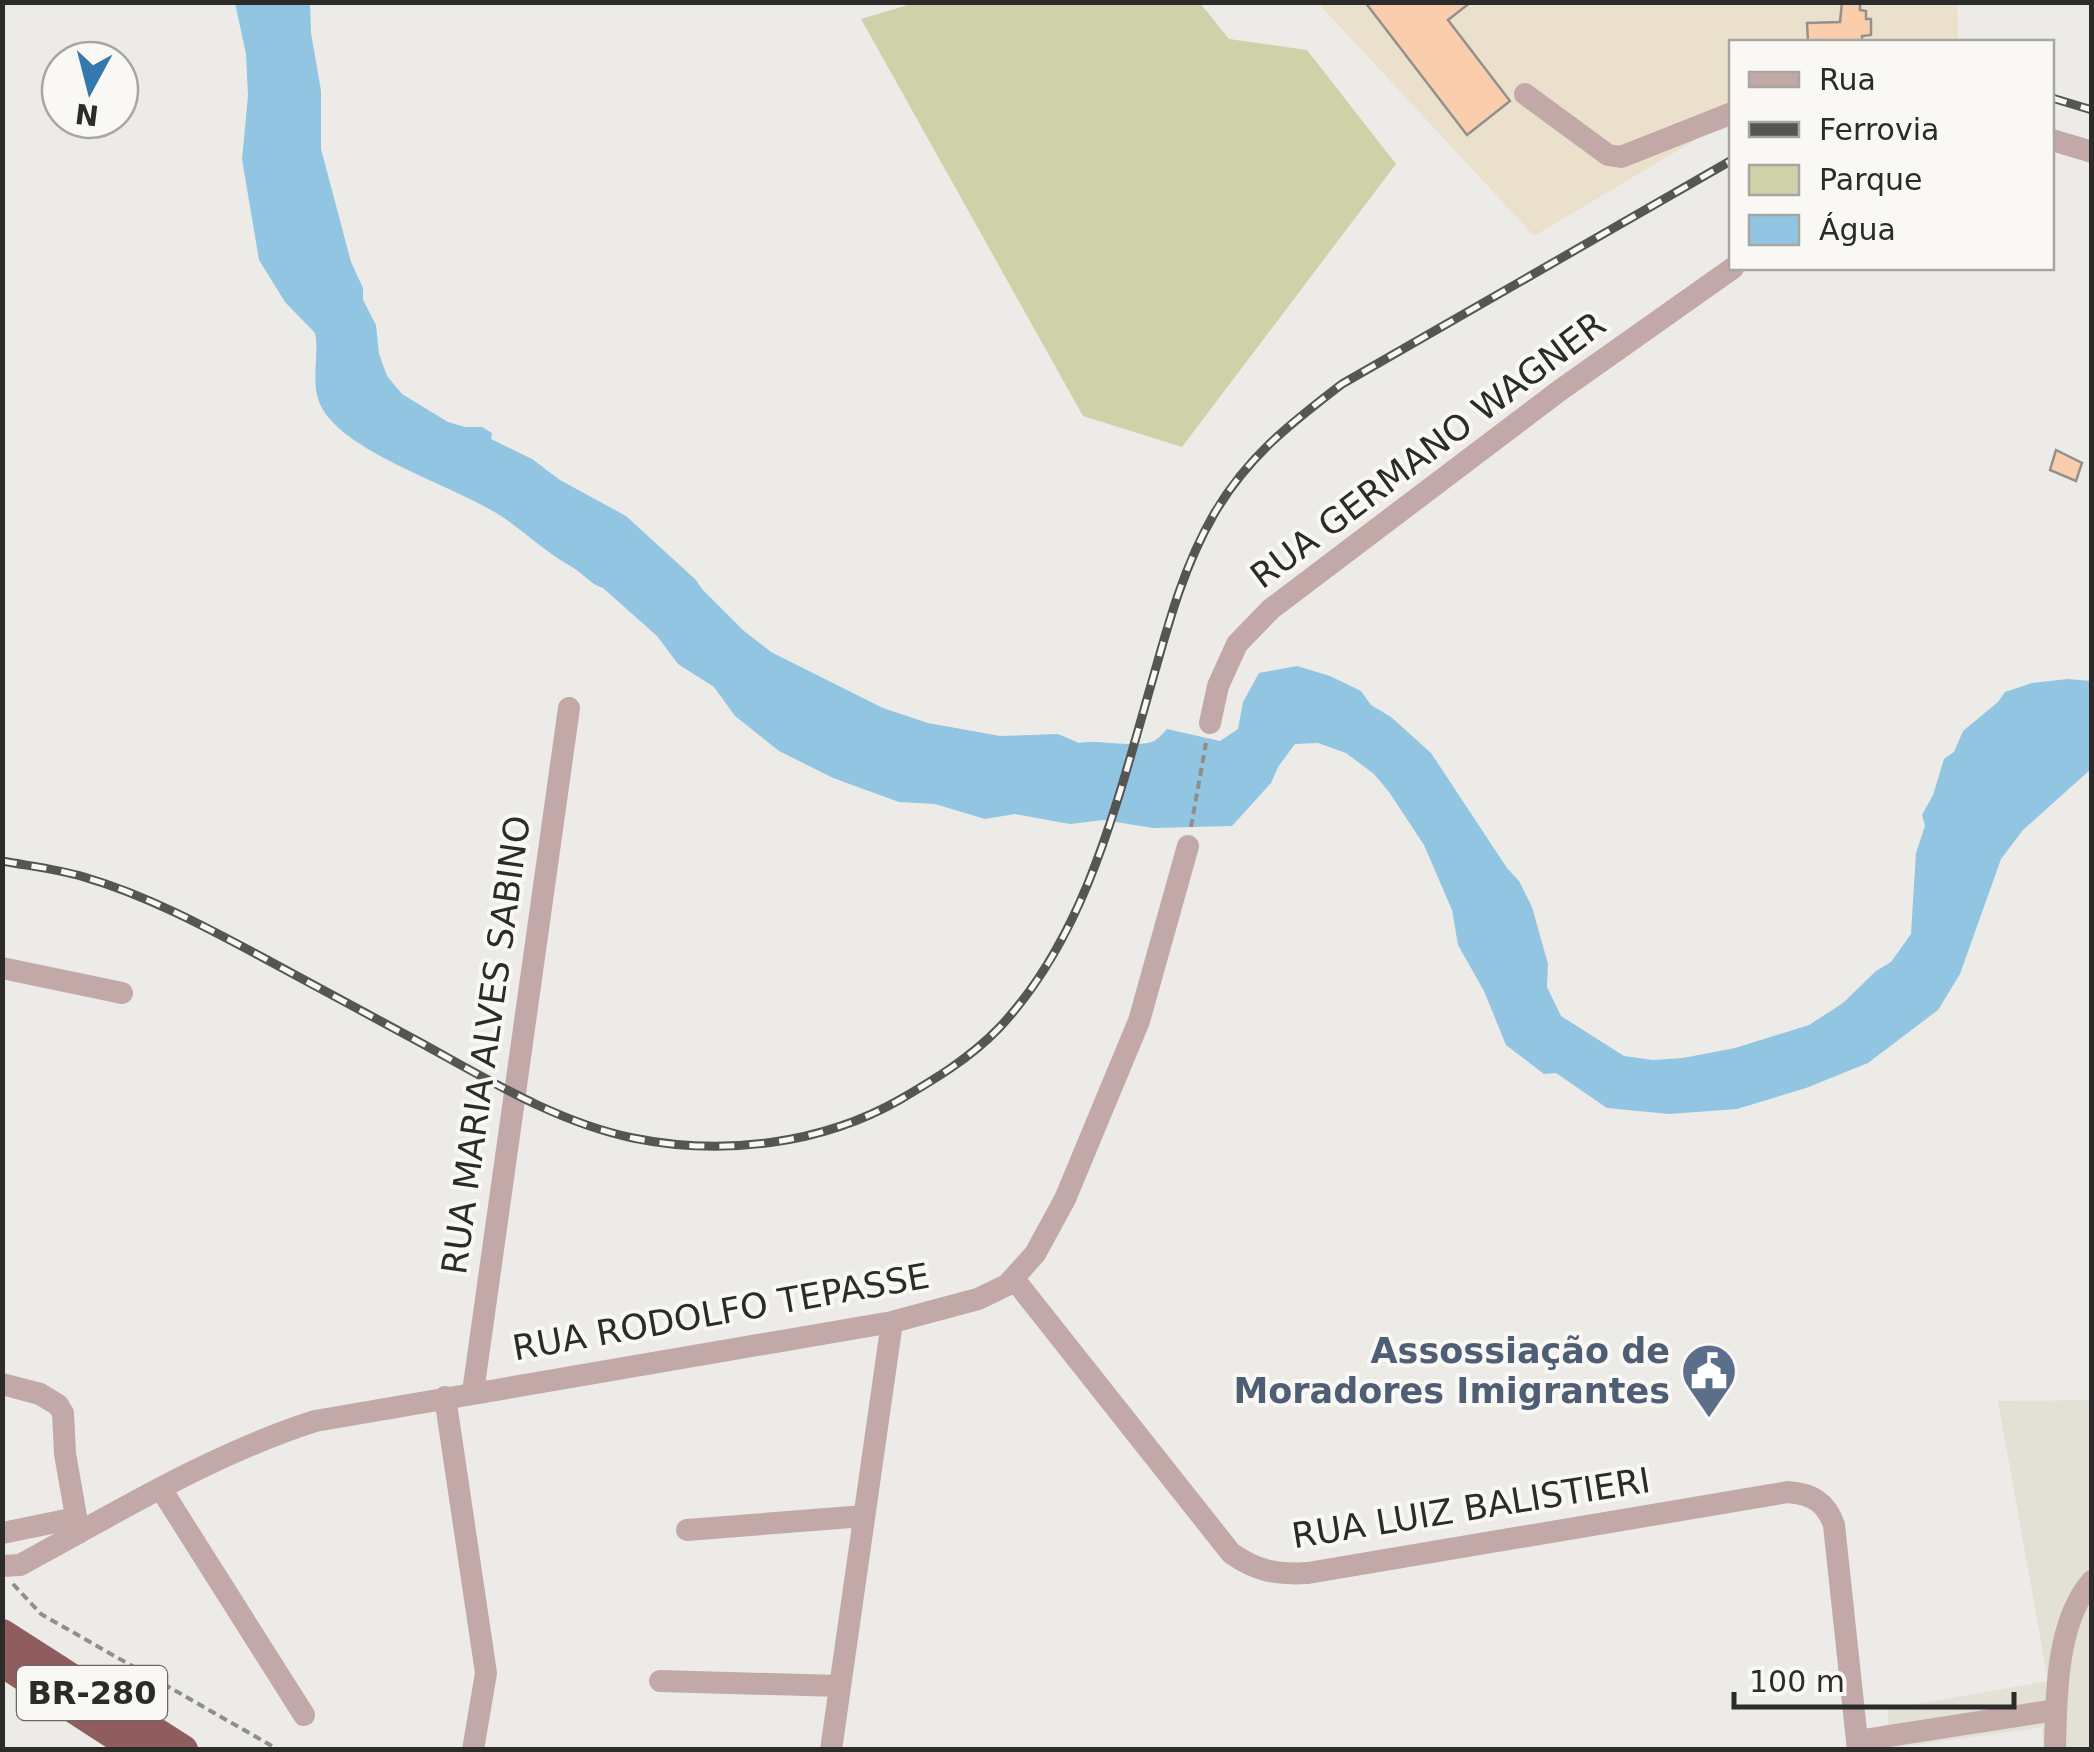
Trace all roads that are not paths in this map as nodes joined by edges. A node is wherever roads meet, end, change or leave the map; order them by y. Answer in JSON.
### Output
{"nodes":[{"id":1,"x":1525,"y":94,"type":"dead end"},
{"id":2,"x":1729,"y":114,"type":"edge"},
{"id":3,"x":2054,"y":141,"type":"edge"},
{"id":4,"x":2092,"y":152,"type":"edge"},
{"id":5,"x":1731,"y":270,"type":"edge"},
{"id":6,"x":569,"y":708,"type":"dead end"},
{"id":7,"x":1210,"y":723,"type":"road end"},
{"id":8,"x":1188,"y":846,"type":"road end"},
{"id":9,"x":2,"y":968,"type":"edge"},
{"id":10,"x":122,"y":994,"type":"dead end"},
{"id":11,"x":1014,"y":1279,"type":"junction"},
{"id":12,"x":892,"y":1322,"type":"junction"},
{"id":13,"x":2,"y":1384,"type":"edge"},
{"id":14,"x":473,"y":1392,"type":"junction"},
{"id":15,"x":445,"y":1397,"type":"junction"},
{"id":16,"x":161,"y":1489,"type":"junction"},
{"id":17,"x":864,"y":1516,"type":"junction"},
{"id":18,"x":78,"y":1525,"type":"junction"},
{"id":19,"x":688,"y":1530,"type":"dead end"},
{"id":20,"x":2,"y":1533,"type":"edge"},
{"id":21,"x":7,"y":1574,"type":"edge"},
{"id":22,"x":2092,"y":1581,"type":"edge"},
{"id":23,"x":2,"y":1634,"type":"edge"},
{"id":24,"x":2,"y":1662,"type":"edge"},
{"id":25,"x":660,"y":1681,"type":"dead end"},
{"id":26,"x":840,"y":1686,"type":"junction"},
{"id":27,"x":2056,"y":1710,"type":"junction"},
{"id":28,"x":304,"y":1715,"type":"dead end"},
{"id":29,"x":1858,"y":1745,"type":"edge"},
{"id":30,"x":138,"y":1750,"type":"edge"},
{"id":31,"x":183,"y":1750,"type":"edge"},
{"id":32,"x":473,"y":1750,"type":"edge"},
{"id":33,"x":831,"y":1750,"type":"edge"},
{"id":34,"x":2055,"y":1750,"type":"edge"}],
"edges":[{"from":1,"to":2,"type":"street"},
{"from":3,"to":4,"type":"street"},
{"from":5,"to":7,"type":"street","name":"RUA GERMANO WAGNER"},
{"from":6,"to":14,"type":"street","name":"RUA MARIA ALVES SABINO"},
{"from":8,"to":11,"type":"street","name":"RUA RODOLFO TEPASSE"},
{"from":9,"to":10,"type":"street"},
{"from":11,"to":12,"type":"street","name":"RUA RODOLFO TEPASSE"},
{"from":11,"to":29,"type":"street","name":"RUA LUIZ BALISTIERI"},
{"from":12,"to":14,"type":"street","name":"RUA RODOLFO TEPASSE"},
{"from":12,"to":17,"type":"street"},
{"from":13,"to":18,"type":"street"},
{"from":14,"to":15,"type":"street","name":"RUA RODOLFO TEPASSE"},
{"from":15,"to":16,"type":"street","name":"RUA RODOLFO TEPASSE"},
{"from":15,"to":32,"type":"street"},
{"from":16,"to":18,"type":"street","name":"RUA RODOLFO TEPASSE"},
{"from":16,"to":28,"type":"street"},
{"from":17,"to":19,"type":"street"},
{"from":17,"to":26,"type":"street"},
{"from":18,"to":20,"type":"street"},
{"from":18,"to":21,"type":"street","name":"RUA RODOLFO TEPASSE"},
{"from":22,"to":27,"type":"street"},
{"from":23,"to":31,"type":"highway","number":"BR-280"},
{"from":24,"to":30,"type":"highway","number":"BR-280"},
{"from":25,"to":26,"type":"street"},
{"from":26,"to":33,"type":"street"},
{"from":27,"to":29,"type":"street"},
{"from":27,"to":34,"type":"street"}]}
